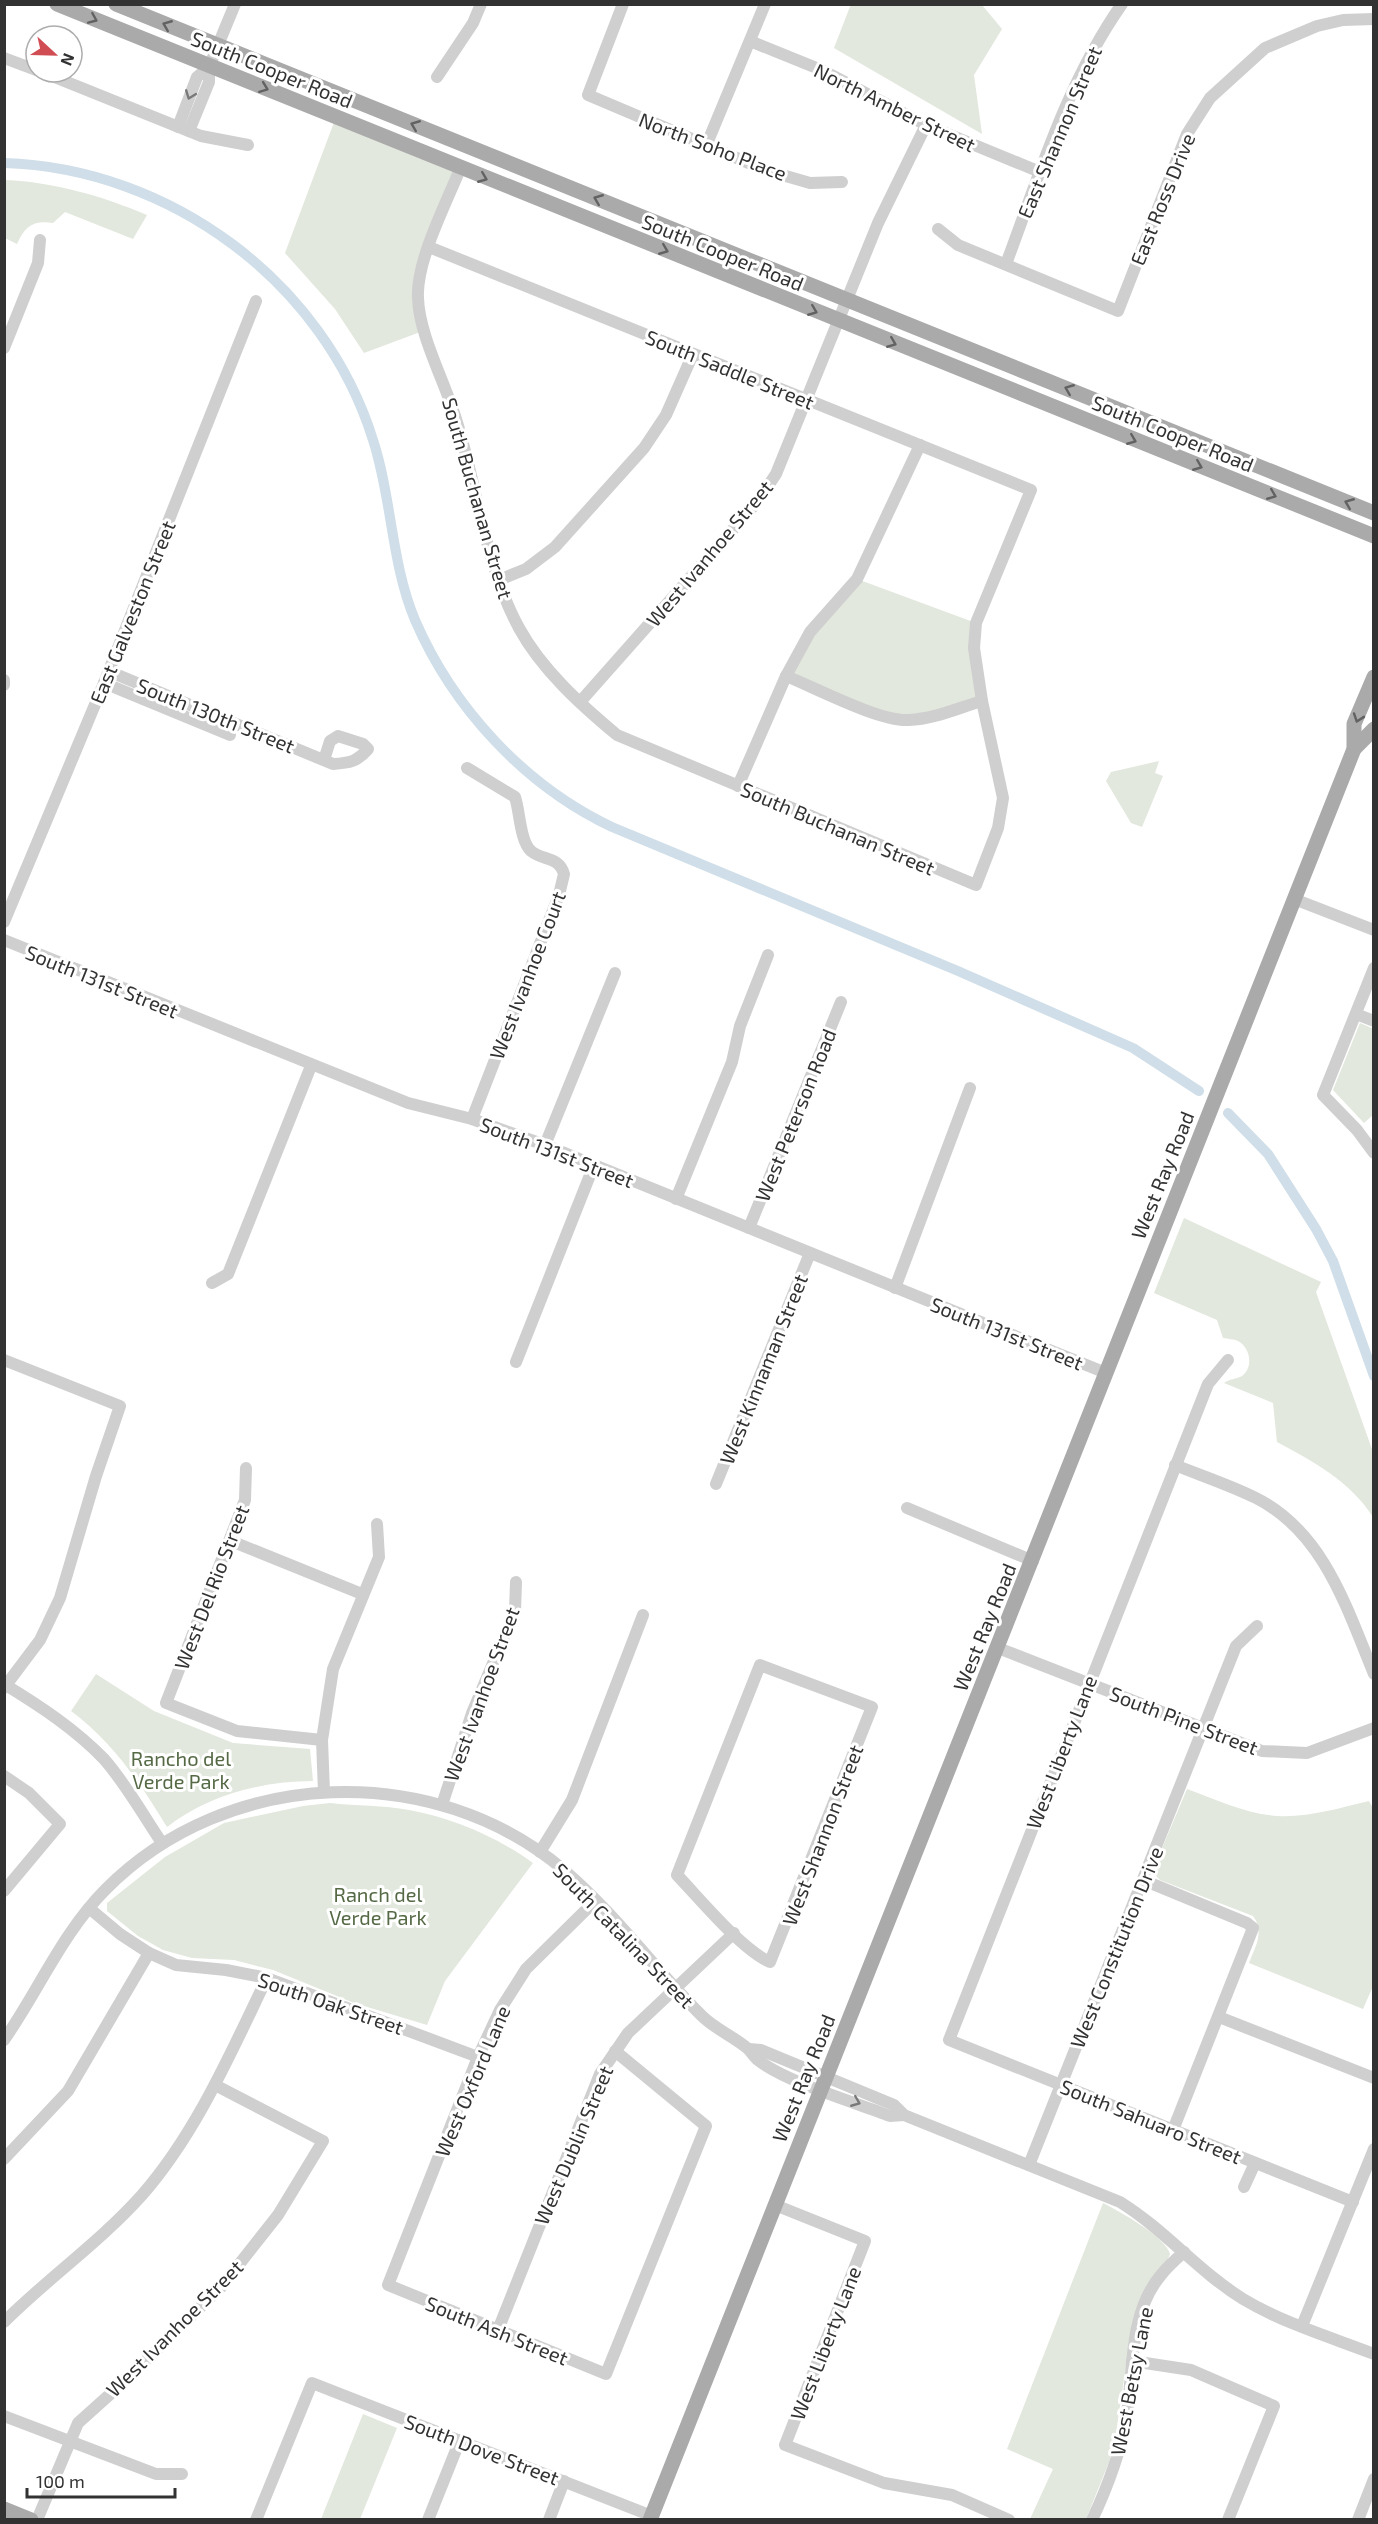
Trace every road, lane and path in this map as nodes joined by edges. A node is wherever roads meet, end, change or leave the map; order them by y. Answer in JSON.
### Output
{"nodes":[{"id":1,"x":57,"y":4,"type":"edge"},
{"id":2,"x":116,"y":4,"type":"edge"},
{"id":3,"x":235,"y":4,"type":"edge"},
{"id":4,"x":481,"y":4,"type":"edge"},
{"id":5,"x":623,"y":4,"type":"edge"},
{"id":6,"x":765,"y":4,"type":"edge"},
{"id":7,"x":1122,"y":4,"type":"edge"},
{"id":8,"x":1374,"y":18,"type":"edge"},
{"id":9,"x":750,"y":41,"type":"junction"},
{"id":10,"x":217,"y":46,"type":"junction"},
{"id":11,"x":4,"y":58,"type":"edge"},
{"id":12,"x":24,"y":66,"type":"edge"},
{"id":13,"x":209,"y":67,"type":"junction"},
{"id":14,"x":437,"y":77,"type":"dead end"},
{"id":15,"x":72,"y":84,"type":"edge"},
{"id":16,"x":926,"y":125,"type":"junction"},
{"id":17,"x":183,"y":129,"type":"junction"},
{"id":18,"x":248,"y":146,"type":"dead end"},
{"id":19,"x":706,"y":146,"type":"junction"},
{"id":20,"x":469,"y":147,"type":"junction"},
{"id":21,"x":460,"y":169,"type":"junction"},
{"id":22,"x":1040,"y":172,"type":"junction"},
{"id":23,"x":842,"y":182,"type":"dead end"},
{"id":24,"x":938,"y":229,"type":"dead end"},
{"id":25,"x":40,"y":240,"type":"dead end"},
{"id":26,"x":429,"y":247,"type":"junction"},
{"id":27,"x":1006,"y":264,"type":"junction"},
{"id":28,"x":847,"y":298,"type":"junction"},
{"id":29,"x":255,"y":301,"type":"dead end"},
{"id":30,"x":838,"y":321,"type":"junction"},
{"id":31,"x":4,"y":348,"type":"edge"},
{"id":32,"x":693,"y":354,"type":"junction"},
{"id":33,"x":805,"y":399,"type":"junction"},
{"id":34,"x":1162,"y":427,"type":"junction"},
{"id":35,"x":920,"y":445,"type":"junction"},
{"id":36,"x":1154,"y":448,"type":"junction"},
{"id":37,"x":1374,"y":513,"type":"edge"},
{"id":38,"x":1374,"y":536,"type":"edge"},
{"id":39,"x":499,"y":580,"type":"junction"},
{"id":40,"x":108,"y":671,"type":"junction"},
{"id":41,"x":786,"y":676,"type":"junction"},
{"id":42,"x":1374,"y":677,"type":"edge"},
{"id":43,"x":104,"y":683,"type":"junction"},
{"id":44,"x":982,"y":701,"type":"junction"},
{"id":45,"x":580,"y":702,"type":"junction"},
{"id":46,"x":1374,"y":729,"type":"edge"},
{"id":47,"x":230,"y":735,"type":"dead end"},
{"id":48,"x":1354,"y":750,"type":"junction"},
{"id":49,"x":324,"y":760,"type":"dead end"},
{"id":50,"x":467,"y":768,"type":"dead end"},
{"id":51,"x":738,"y":786,"type":"junction"},
{"id":52,"x":1294,"y":899,"type":"junction"},
{"id":53,"x":4,"y":922,"type":"edge"},
{"id":54,"x":1374,"y":930,"type":"edge"},
{"id":55,"x":4,"y":940,"type":"edge"},
{"id":56,"x":768,"y":955,"type":"dead end"},
{"id":57,"x":1374,"y":968,"type":"edge"},
{"id":58,"x":615,"y":973,"type":"dead end"},
{"id":59,"x":841,"y":1002,"type":"dead end"},
{"id":60,"x":1356,"y":1014,"type":"junction"},
{"id":61,"x":1374,"y":1021,"type":"edge"},
{"id":62,"x":311,"y":1066,"type":"junction"},
{"id":63,"x":970,"y":1088,"type":"dead end"},
{"id":64,"x":472,"y":1119,"type":"junction"},
{"id":65,"x":545,"y":1145,"type":"junction"},
{"id":66,"x":1374,"y":1153,"type":"edge"},
{"id":67,"x":594,"y":1165,"type":"junction"},
{"id":68,"x":676,"y":1199,"type":"junction"},
{"id":69,"x":749,"y":1228,"type":"junction"},
{"id":70,"x":810,"y":1253,"type":"junction"},
{"id":71,"x":212,"y":1283,"type":"dead end"},
{"id":72,"x":895,"y":1288,"type":"junction"},
{"id":73,"x":4,"y":1360,"type":"edge"},
{"id":74,"x":1228,"y":1360,"type":"dead end"},
{"id":75,"x":516,"y":1362,"type":"dead end"},
{"id":76,"x":1106,"y":1373,"type":"junction"},
{"id":77,"x":1175,"y":1465,"type":"junction"},
{"id":78,"x":246,"y":1468,"type":"dead end"},
{"id":79,"x":716,"y":1484,"type":"dead end"},
{"id":80,"x":907,"y":1508,"type":"dead end"},
{"id":81,"x":377,"y":1524,"type":"dead end"},
{"id":82,"x":231,"y":1541,"type":"junction"},
{"id":83,"x":1033,"y":1561,"type":"junction"},
{"id":84,"x":516,"y":1582,"type":"dead end"},
{"id":85,"x":362,"y":1594,"type":"junction"},
{"id":86,"x":643,"y":1615,"type":"dead end"},
{"id":87,"x":1257,"y":1626,"type":"dead end"},
{"id":88,"x":998,"y":1648,"type":"junction"},
{"id":89,"x":1374,"y":1674,"type":"edge"},
{"id":90,"x":1088,"y":1683,"type":"junction"},
{"id":91,"x":5,"y":1686,"type":"edge"},
{"id":92,"x":1204,"y":1728,"type":"junction"},
{"id":93,"x":1374,"y":1728,"type":"edge"},
{"id":94,"x":322,"y":1740,"type":"junction"},
{"id":95,"x":4,"y":1776,"type":"edge"},
{"id":96,"x":324,"y":1792,"type":"junction"},
{"id":97,"x":442,"y":1805,"type":"junction"},
{"id":98,"x":162,"y":1843,"type":"junction"},
{"id":99,"x":540,"y":1852,"type":"junction"},
{"id":100,"x":1143,"y":1880,"type":"junction"},
{"id":101,"x":4,"y":1891,"type":"edge"},
{"id":102,"x":595,"y":1900,"type":"junction"},
{"id":103,"x":89,"y":1908,"type":"junction"},
{"id":104,"x":734,"y":1933,"type":"junction"},
{"id":105,"x":149,"y":1953,"type":"junction"},
{"id":106,"x":267,"y":1978,"type":"junction"},
{"id":107,"x":676,"y":1988,"type":"junction"},
{"id":108,"x":1219,"y":2017,"type":"junction"},
{"id":109,"x":4,"y":2040,"type":"edge"},
{"id":110,"x":949,"y":2040,"type":"joint"},
{"id":111,"x":615,"y":2051,"type":"junction"},
{"id":112,"x":478,"y":2057,"type":"junction"},
{"id":113,"x":1374,"y":2078,"type":"edge"},
{"id":114,"x":824,"y":2083,"type":"junction"},
{"id":115,"x":215,"y":2085,"type":"junction"},
{"id":116,"x":1061,"y":2085,"type":"junction"},
{"id":117,"x":1173,"y":2130,"type":"junction"},
{"id":118,"x":1374,"y":2149,"type":"edge"},
{"id":119,"x":4,"y":2159,"type":"edge"},
{"id":120,"x":1255,"y":2163,"type":"junction"},
{"id":121,"x":1029,"y":2165,"type":"junction"},
{"id":122,"x":1244,"y":2187,"type":"dead end"},
{"id":123,"x":1353,"y":2202,"type":"junction"},
{"id":124,"x":775,"y":2205,"type":"junction"},
{"id":125,"x":1184,"y":2252,"type":"junction"},
{"id":126,"x":388,"y":2285,"type":"joint"},
{"id":127,"x":4,"y":2322,"type":"edge"},
{"id":128,"x":1302,"y":2326,"type":"junction"},
{"id":129,"x":498,"y":2330,"type":"junction"},
{"id":130,"x":1374,"y":2354,"type":"edge"},
{"id":131,"x":1132,"y":2361,"type":"junction"},
{"id":132,"x":4,"y":2416,"type":"edge"},
{"id":133,"x":69,"y":2440,"type":"junction"},
{"id":134,"x":460,"y":2440,"type":"junction"},
{"id":135,"x":182,"y":2474,"type":"dead end"},
{"id":136,"x":1374,"y":2479,"type":"edge"},
{"id":137,"x":564,"y":2481,"type":"junction"},
{"id":138,"x":4,"y":2509,"type":"edge"},
{"id":139,"x":651,"y":2518,"type":"edge"},
{"id":140,"x":31,"y":2520,"type":"edge"},
{"id":141,"x":37,"y":2520,"type":"edge"},
{"id":142,"x":256,"y":2520,"type":"edge"},
{"id":143,"x":428,"y":2520,"type":"edge"},
{"id":144,"x":549,"y":2520,"type":"edge"},
{"id":145,"x":1009,"y":2520,"type":"edge"},
{"id":146,"x":1092,"y":2520,"type":"edge"},
{"id":147,"x":1228,"y":2520,"type":"edge"},
{"id":148,"x":1358,"y":2520,"type":"edge"}],
"edges":[{"from":1,"to":13,"type":"main road","name":"South Cooper Road","one_way":true},
{"from":10,"to":2,"type":"main road","name":"South Cooper Road","one_way":true},
{"from":3,"to":10,"type":"street"},
{"from":4,"to":14,"type":"street"},
{"from":5,"to":19,"type":"street","name":"North Soho Place"},
{"from":6,"to":9,"type":"street"},
{"from":7,"to":22,"type":"street","name":"East Shannon Street"},
{"from":8,"to":27,"type":"street","name":"East Ross Drive"},
{"from":9,"to":16,"type":"street","name":"North Amber Street"},
{"from":9,"to":19,"type":"street"},
{"from":10,"to":13,"type":"street"},
{"from":20,"to":10,"type":"main road","name":"South Cooper Road","one_way":true},
{"from":11,"to":12,"type":"street"},
{"from":13,"to":17,"type":"street"},
{"from":13,"to":21,"type":"main road","name":"South Cooper Road","one_way":true},
{"from":15,"to":17,"type":"street"},
{"from":16,"to":22,"type":"street","name":"North Amber Street"},
{"from":16,"to":28,"type":"street","name":"West Ivanhoe Street"},
{"from":17,"to":18,"type":"street"},
{"from":19,"to":23,"type":"street","name":"North Soho Place"},
{"from":20,"to":21,"type":"main road"},
{"from":28,"to":20,"type":"main road","name":"South Cooper Road","one_way":true},
{"from":21,"to":26,"type":"street","name":"South Buchanan Street"},
{"from":21,"to":30,"type":"main road","name":"South Cooper Road","one_way":true},
{"from":22,"to":27,"type":"street","name":"East Shannon Street"},
{"from":24,"to":27,"type":"street"},
{"from":25,"to":31,"type":"street"},
{"from":26,"to":32,"type":"street","name":"South Saddle Street"},
{"from":26,"to":39,"type":"street","name":"South Buchanan Street"},
{"from":28,"to":30,"type":"street","name":"West Ivanhoe Street"},
{"from":34,"to":28,"type":"main road","name":"South Cooper Road","one_way":true},
{"from":29,"to":40,"type":"street","name":"East Galveston Street"},
{"from":30,"to":33,"type":"street","name":"West Ivanhoe Street"},
{"from":30,"to":36,"type":"main road","name":"South Cooper Road","one_way":true},
{"from":32,"to":33,"type":"street","name":"South Saddle Street"},
{"from":32,"to":39,"type":"street"},
{"from":33,"to":35,"type":"street","name":"South Saddle Street"},
{"from":33,"to":45,"type":"street","name":"West Ivanhoe Street"},
{"from":34,"to":36,"type":"main road"},
{"from":37,"to":34,"type":"main road","name":"South Cooper Road","one_way":true},
{"from":35,"to":41,"type":"street"},
{"from":35,"to":44,"type":"street","name":"South Saddle Street"},
{"from":36,"to":38,"type":"main road","name":"South Cooper Road","one_way":true},
{"from":39,"to":45,"type":"street","name":"South Buchanan Street"},
{"from":40,"to":43,"type":"street","name":"East Galveston Street"},
{"from":40,"to":49,"type":"street","name":"South 130th Street"},
{"from":41,"to":44,"type":"street"},
{"from":41,"to":51,"type":"street"},
{"from":42,"to":48,"type":"main road","name":"West Ray Road","one_way":true},
{"from":43,"to":47,"type":"street"},
{"from":43,"to":53,"type":"street","name":"East Galveston Street"},
{"from":44,"to":51,"type":"street","name":"South Buchanan Street"},
{"from":45,"to":51,"type":"street","name":"South Buchanan Street"},
{"from":46,"to":48,"type":"main road","name":"West Ray Road"},
{"from":48,"to":52,"type":"main road","name":"West Ray Road"},
{"from":50,"to":64,"type":"street","name":"West Ivanhoe Court"},
{"from":52,"to":54,"type":"street"},
{"from":52,"to":76,"type":"main road","name":"West Ray Road"},
{"from":55,"to":62,"type":"street","name":"South 131st Street"},
{"from":56,"to":68,"type":"street"},
{"from":57,"to":60,"type":"street"},
{"from":58,"to":65,"type":"street"},
{"from":59,"to":69,"type":"street","name":"West Peterson Road"},
{"from":60,"to":61,"type":"street"},
{"from":60,"to":66,"type":"street"},
{"from":62,"to":64,"type":"street","name":"South 131st Street"},
{"from":62,"to":71,"type":"street"},
{"from":63,"to":72,"type":"street"},
{"from":64,"to":65,"type":"street","name":"South 131st Street"},
{"from":65,"to":67,"type":"street","name":"South 131st Street"},
{"from":67,"to":68,"type":"street","name":"South 131st Street"},
{"from":67,"to":75,"type":"street"},
{"from":68,"to":69,"type":"street","name":"South 131st Street"},
{"from":69,"to":70,"type":"street","name":"South 131st Street"},
{"from":70,"to":72,"type":"street","name":"South 131st Street"},
{"from":70,"to":79,"type":"street","name":"West Kinnaman Street"},
{"from":72,"to":76,"type":"street","name":"South 131st Street"},
{"from":73,"to":91,"type":"street"},
{"from":74,"to":77,"type":"street","name":"West Liberty Lane"},
{"from":76,"to":83,"type":"main road","name":"West Ray Road"},
{"from":77,"to":89,"type":"street"},
{"from":77,"to":90,"type":"street","name":"West Liberty Lane"},
{"from":78,"to":82,"type":"street","name":"West Del Rio Street"},
{"from":80,"to":83,"type":"street"},
{"from":81,"to":85,"type":"street"},
{"from":82,"to":85,"type":"street"},
{"from":82,"to":94,"type":"street","name":"West Del Rio Street"},
{"from":83,"to":88,"type":"main road","name":"West Ray Road"},
{"from":84,"to":97,"type":"street","name":"West Ivanhoe Street"},
{"from":85,"to":94,"type":"street"},
{"from":86,"to":99,"type":"street"},
{"from":87,"to":92,"type":"street","name":"West Constitution Drive"},
{"from":88,"to":90,"type":"street","name":"South Pine Street"},
{"from":88,"to":114,"type":"main road","name":"West Ray Road"},
{"from":90,"to":92,"type":"street","name":"South Pine Street"},
{"from":90,"to":110,"type":"street","name":"West Liberty Lane"},
{"from":91,"to":98,"type":"street"},
{"from":92,"to":93,"type":"street","name":"South Pine Street"},
{"from":92,"to":100,"type":"street","name":"West Constitution Drive"},
{"from":94,"to":96,"type":"street"},
{"from":95,"to":101,"type":"street"},
{"from":96,"to":97,"type":"street","name":"South Catalina Street"},
{"from":96,"to":98,"type":"street","name":"South Catalina Street"},
{"from":97,"to":99,"type":"street","name":"South Catalina Street"},
{"from":98,"to":103,"type":"street","name":"South Catalina Street"},
{"from":99,"to":102,"type":"street","name":"South Catalina Street"},
{"from":100,"to":108,"type":"street"},
{"from":100,"to":116,"type":"street","name":"West Constitution Drive"},
{"from":102,"to":107,"type":"street","name":"South Catalina Street"},
{"from":102,"to":112,"type":"street","name":"West Oxford Lane"},
{"from":103,"to":105,"type":"street","name":"South Oak Street"},
{"from":103,"to":109,"type":"street","name":"South Catalina Street"},
{"from":104,"to":104,"type":"street","name":"West Shannon Street"},
{"from":104,"to":107,"type":"street","name":"West Dublin Street"},
{"from":105,"to":106,"type":"street","name":"South Oak Street"},
{"from":105,"to":119,"type":"street"},
{"from":106,"to":112,"type":"street","name":"South Oak Street"},
{"from":106,"to":115,"type":"street"},
{"from":107,"to":111,"type":"street","name":"West Dublin Street"},
{"from":107,"to":114,"type":"street","name":"South Catalina Street"},
{"from":108,"to":113,"type":"street"},
{"from":108,"to":117,"type":"street"},
{"from":110,"to":116,"type":"street","name":"South Sahuaro Street"},
{"from":111,"to":129,"type":"street","name":"West Dublin Street"},
{"from":111,"to":129,"type":"street","name":"South Ash Street"},
{"from":112,"to":126,"type":"street","name":"West Oxford Lane"},
{"from":114,"to":121,"type":"street","name":"South Catalina Street"},
{"from":114,"to":124,"type":"main road","name":"West Ray Road"},
{"from":115,"to":127,"type":"street"},
{"from":115,"to":133,"type":"street","name":"West Ivanhoe Street"},
{"from":116,"to":117,"type":"street","name":"South Sahuaro Street"},
{"from":116,"to":121,"type":"street","name":"West Constitution Drive"},
{"from":117,"to":120,"type":"street","name":"South Sahuaro Street"},
{"from":118,"to":123,"type":"street"},
{"from":120,"to":122,"type":"street"},
{"from":120,"to":123,"type":"street","name":"South Sahuaro Street"},
{"from":121,"to":125,"type":"street","name":"South Catalina Street"},
{"from":123,"to":128,"type":"street"},
{"from":124,"to":139,"type":"main road","name":"West Ray Road"},
{"from":124,"to":145,"type":"street","name":"West Liberty Lane"},
{"from":125,"to":128,"type":"street","name":"South Catalina Street"},
{"from":125,"to":131,"type":"street","name":"West Betsy Lane"},
{"from":126,"to":129,"type":"street","name":"South Ash Street"},
{"from":128,"to":130,"type":"street","name":"South Catalina Street"},
{"from":131,"to":146,"type":"street","name":"West Betsy Lane"},
{"from":131,"to":147,"type":"street"},
{"from":132,"to":133,"type":"street"},
{"from":133,"to":135,"type":"street"},
{"from":133,"to":141,"type":"street","name":"West Ivanhoe Street"},
{"from":134,"to":137,"type":"street","name":"South Dove Street"},
{"from":134,"to":142,"type":"street","name":"South Dove Street"},
{"from":134,"to":143,"type":"street"},
{"from":136,"to":148,"type":"street"},
{"from":137,"to":139,"type":"street","name":"South Dove Street"},
{"from":137,"to":144,"type":"street"},
{"from":138,"to":140,"type":"main road"}]}
